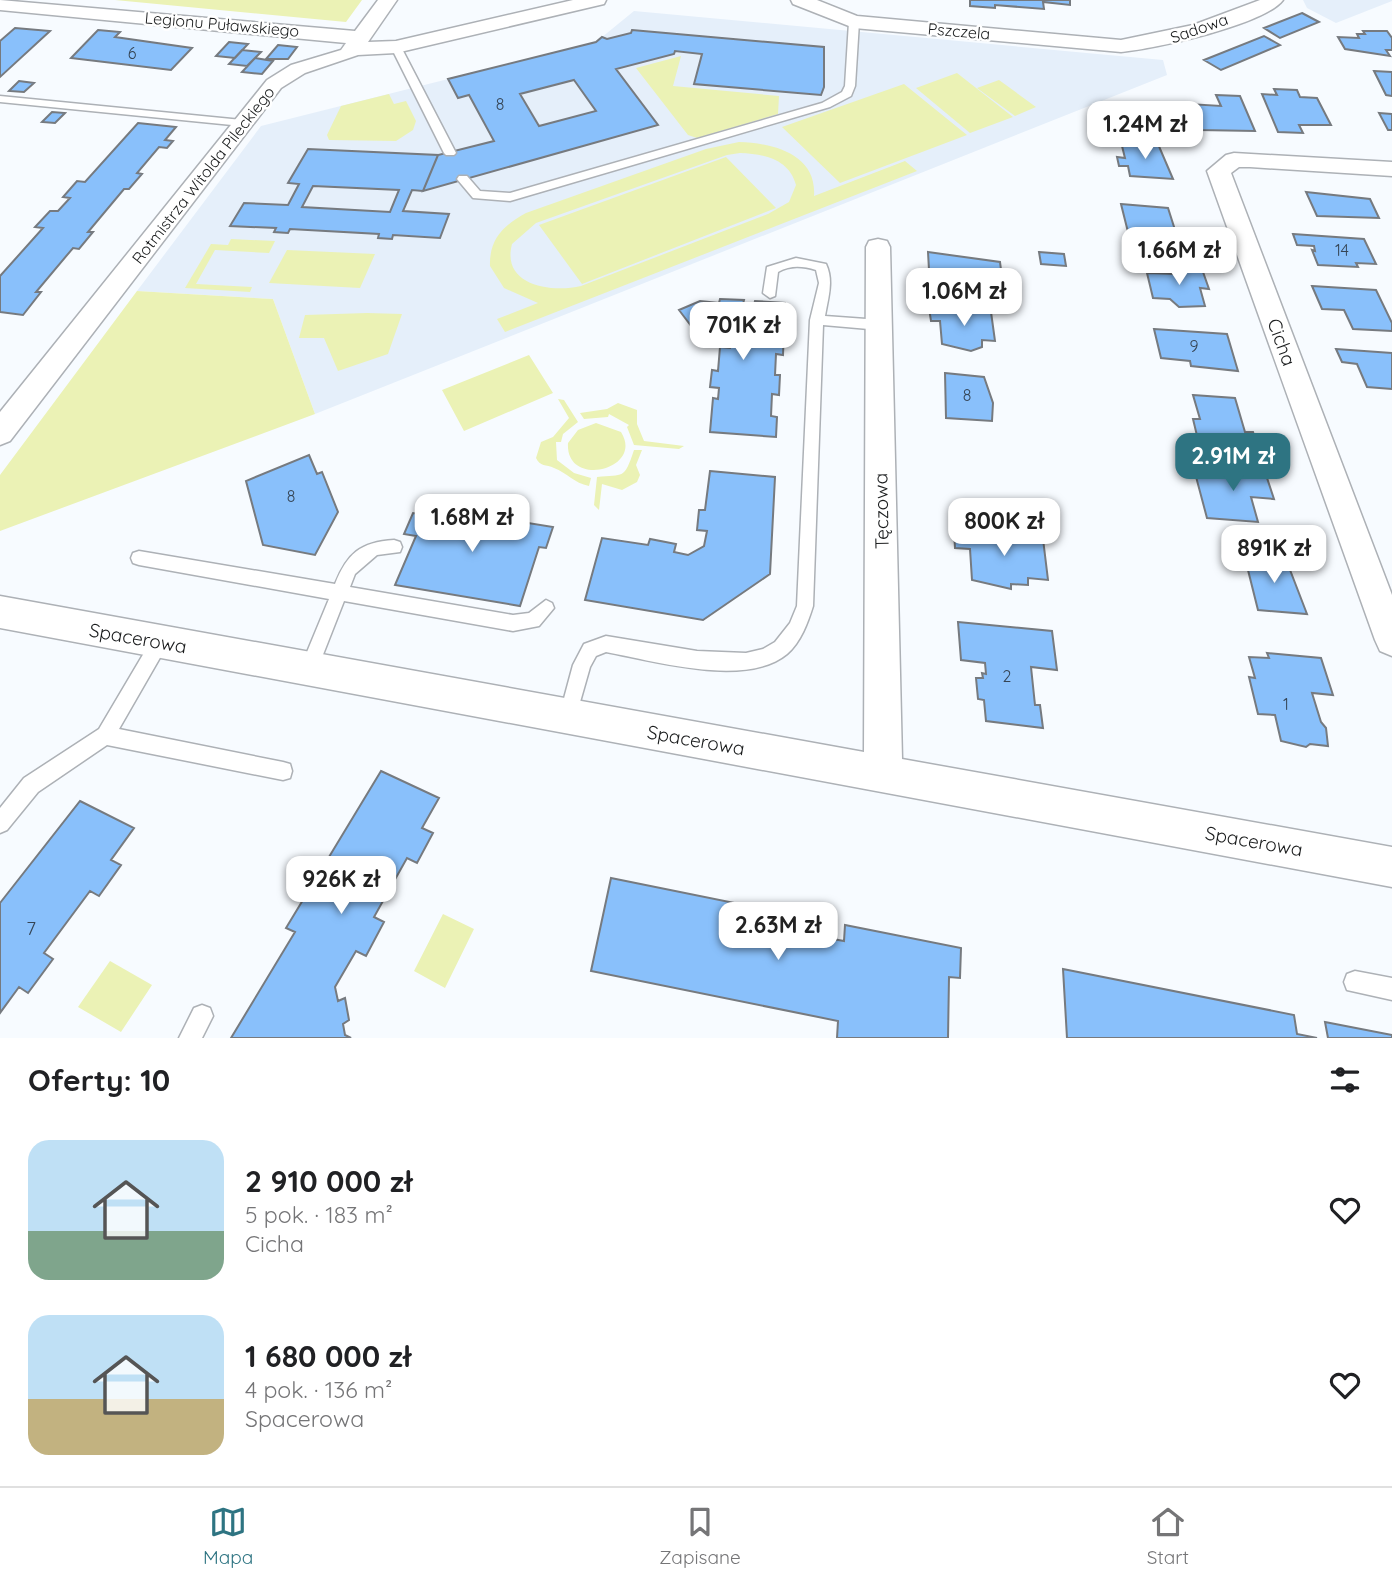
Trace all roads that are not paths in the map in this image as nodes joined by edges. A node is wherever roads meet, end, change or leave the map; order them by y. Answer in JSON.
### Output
{"nodes":[{"id":1,"x":388,"y":0,"type":"edge"},
{"id":2,"x":597,"y":0,"type":"edge"},
{"id":3,"x":800,"y":0,"type":"edge"},
{"id":4,"x":1274,"y":0,"type":"edge"},
{"id":5,"x":49,"y":4,"type":"edge"},
{"id":6,"x":4,"y":8,"type":"edge"},
{"id":7,"x":854,"y":22,"type":"junction"},
{"id":8,"x":357,"y":43,"type":"junction"},
{"id":9,"x":1121,"y":46,"type":"joint"},
{"id":10,"x":396,"y":47,"type":"junction"},
{"id":11,"x":0,"y":99,"type":"edge"},
{"id":12,"x":242,"y":123,"type":"junction"},
{"id":13,"x":450,"y":153,"type":"dead end"},
{"id":14,"x":1392,"y":169,"type":"edge"},
{"id":15,"x":463,"y":179,"type":"dead end"},
{"id":16,"x":878,"y":247,"type":"dead end"},
{"id":17,"x":770,"y":293,"type":"dead end"},
{"id":18,"x":817,"y":320,"type":"junction"},
{"id":19,"x":880,"y":325,"type":"junction"},
{"id":20,"x":0,"y":433,"type":"edge"},
{"id":21,"x":394,"y":547,"type":"dead end"},
{"id":22,"x":139,"y":558,"type":"dead end"},
{"id":23,"x":341,"y":594,"type":"junction"},
{"id":24,"x":546,"y":608,"type":"dead end"},
{"id":25,"x":0,"y":612,"type":"edge"},
{"id":26,"x":1392,"y":640,"type":"edge"},
{"id":27,"x":160,"y":642,"type":"junction"},
{"id":28,"x":309,"y":669,"type":"junction"},
{"id":29,"x":568,"y":717,"type":"junction"},
{"id":30,"x":105,"y":735,"type":"junction"},
{"id":31,"x":283,"y":771,"type":"dead end"},
{"id":32,"x":883,"y":774,"type":"junction"},
{"id":33,"x":0,"y":823,"type":"edge"},
{"id":34,"x":1392,"y":867,"type":"edge"},
{"id":35,"x":1355,"y":982,"type":"dead end"},
{"id":36,"x":1392,"y":989,"type":"edge"},
{"id":37,"x":202,"y":1016,"type":"dead end"},
{"id":38,"x":190,"y":1038,"type":"edge"}],
"edges":[{"from":1,"to":8,"type":"street"},
{"from":2,"to":10,"type":"street","name":"Rotmistrza Witolda Pileckiego"},
{"from":3,"to":7,"type":"street","name":"Pszczela"},
{"from":4,"to":9,"type":"street","name":"Sadowa"},
{"from":5,"to":6,"type":"street","name":"Legionu Puławskiego"},
{"from":5,"to":8,"type":"street","name":"Legionu Puławskiego"},
{"from":7,"to":9,"type":"street","name":"Pszczela"},
{"from":7,"to":15,"type":"lane"},
{"from":8,"to":10,"type":"street","name":"Rotmistrza Witolda Pileckiego"},
{"from":8,"to":12,"type":"street","name":"Rotmistrza Witolda Pileckiego"},
{"from":10,"to":13,"type":"lane"},
{"from":11,"to":12,"type":"lane"},
{"from":12,"to":20,"type":"street","name":"Rotmistrza Witolda Pileckiego"},
{"from":14,"to":26,"type":"street","name":"Cicha"},
{"from":16,"to":19,"type":"street","name":"Tęczowa"},
{"from":17,"to":18,"type":"lane"},
{"from":18,"to":19,"type":"lane"},
{"from":18,"to":29,"type":"lane"},
{"from":19,"to":32,"type":"street","name":"Tęczowa"},
{"from":21,"to":23,"type":"lane"},
{"from":22,"to":23,"type":"lane"},
{"from":23,"to":24,"type":"lane"},
{"from":23,"to":28,"type":"lane"},
{"from":25,"to":27,"type":"street","name":"Spacerowa"},
{"from":27,"to":28,"type":"street","name":"Spacerowa"},
{"from":27,"to":30,"type":"lane"},
{"from":28,"to":29,"type":"street","name":"Spacerowa"},
{"from":29,"to":32,"type":"street","name":"Spacerowa"},
{"from":30,"to":31,"type":"lane"},
{"from":30,"to":33,"type":"lane"},
{"from":32,"to":34,"type":"street","name":"Spacerowa"},
{"from":35,"to":36,"type":"lane"},
{"from":37,"to":38,"type":"lane"}]}
